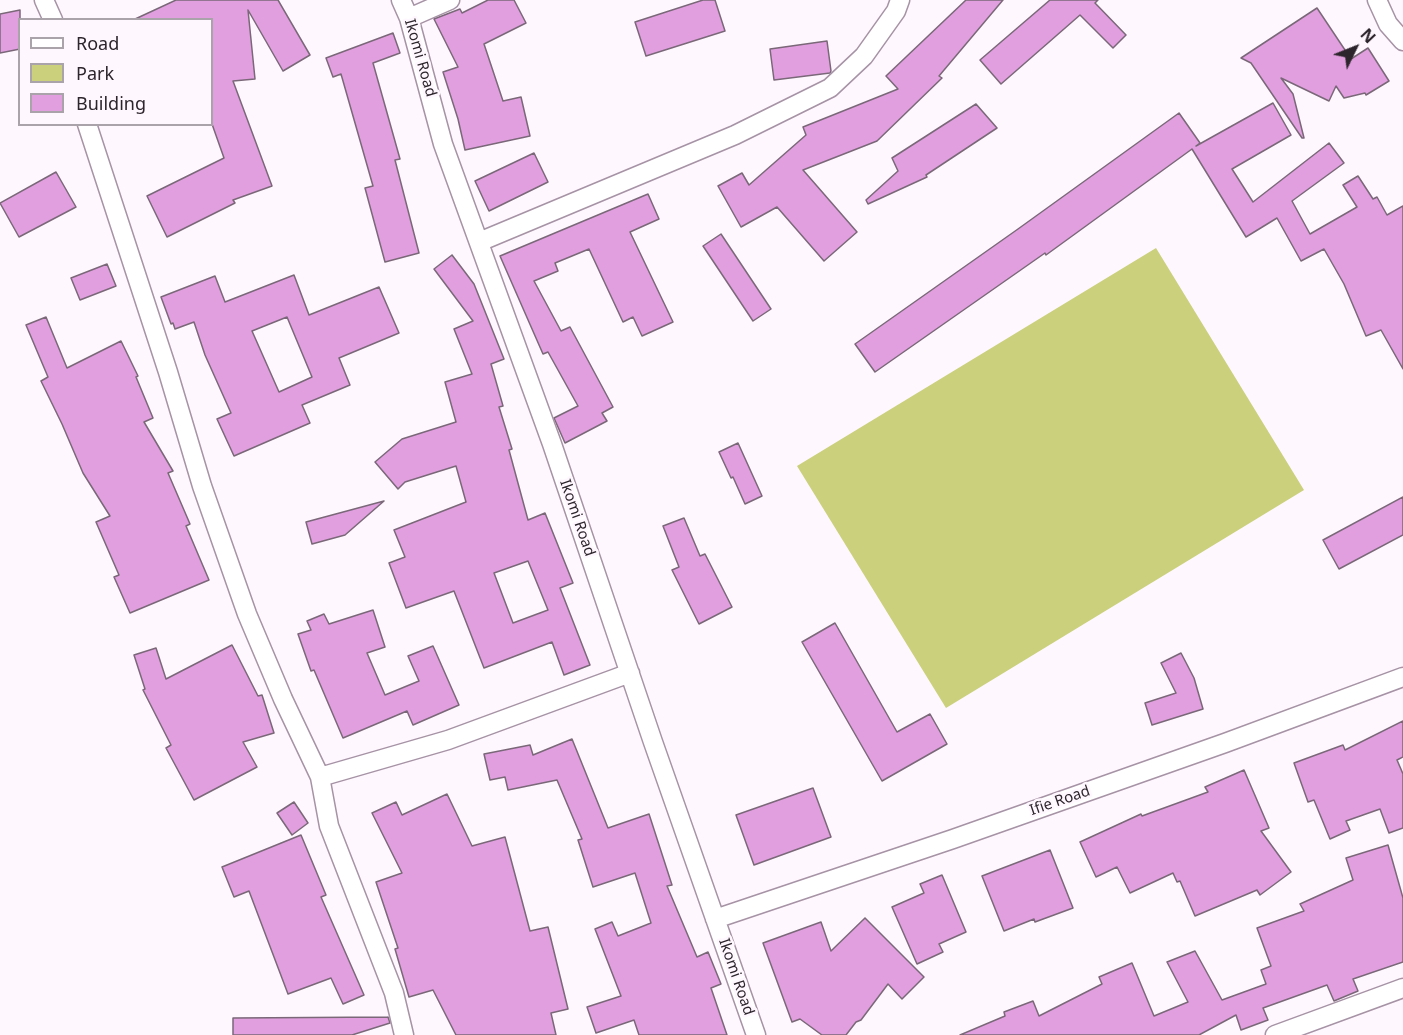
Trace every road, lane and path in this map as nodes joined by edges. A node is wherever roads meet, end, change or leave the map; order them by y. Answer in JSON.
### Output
{"nodes":[{"id":1,"x":44,"y":0,"type":"edge"},
{"id":2,"x":401,"y":0,"type":"edge"},
{"id":3,"x":450,"y":0,"type":"edge"},
{"id":4,"x":900,"y":0,"type":"edge"},
{"id":5,"x":1377,"y":0,"type":"edge"},
{"id":6,"x":52,"y":18,"type":"edge"},
{"id":7,"x":409,"y":18,"type":"junction"},
{"id":8,"x":1403,"y":41,"type":"edge"},
{"id":9,"x":88,"y":126,"type":"edge"},
{"id":10,"x":479,"y":242,"type":"junction"},
{"id":11,"x":630,"y":673,"type":"junction"},
{"id":12,"x":1403,"y":677,"type":"edge"},
{"id":13,"x":320,"y":777,"type":"junction"},
{"id":14,"x":715,"y":919,"type":"junction"},
{"id":15,"x":1403,"y":988,"type":"edge"},
{"id":16,"x":404,"y":1035,"type":"edge"},
{"id":17,"x":756,"y":1035,"type":"edge"},
{"id":18,"x":1275,"y":1035,"type":"edge"}],
"edges":[{"from":1,"to":6,"type":"street"},
{"from":2,"to":7,"type":"street","name":"Ikomi Road"},
{"from":3,"to":7,"type":"street"},
{"from":4,"to":10,"type":"street"},
{"from":5,"to":8,"type":"street"},
{"from":7,"to":10,"type":"street","name":"Ikomi Road"},
{"from":9,"to":13,"type":"street"},
{"from":10,"to":11,"type":"street","name":"Ikomi Road"},
{"from":11,"to":13,"type":"street"},
{"from":11,"to":14,"type":"street","name":"Ikomi Road"},
{"from":12,"to":14,"type":"street","name":"Ifie Road"},
{"from":13,"to":16,"type":"street"},
{"from":14,"to":17,"type":"street","name":"Ikomi Road"},
{"from":15,"to":18,"type":"street"}]}
